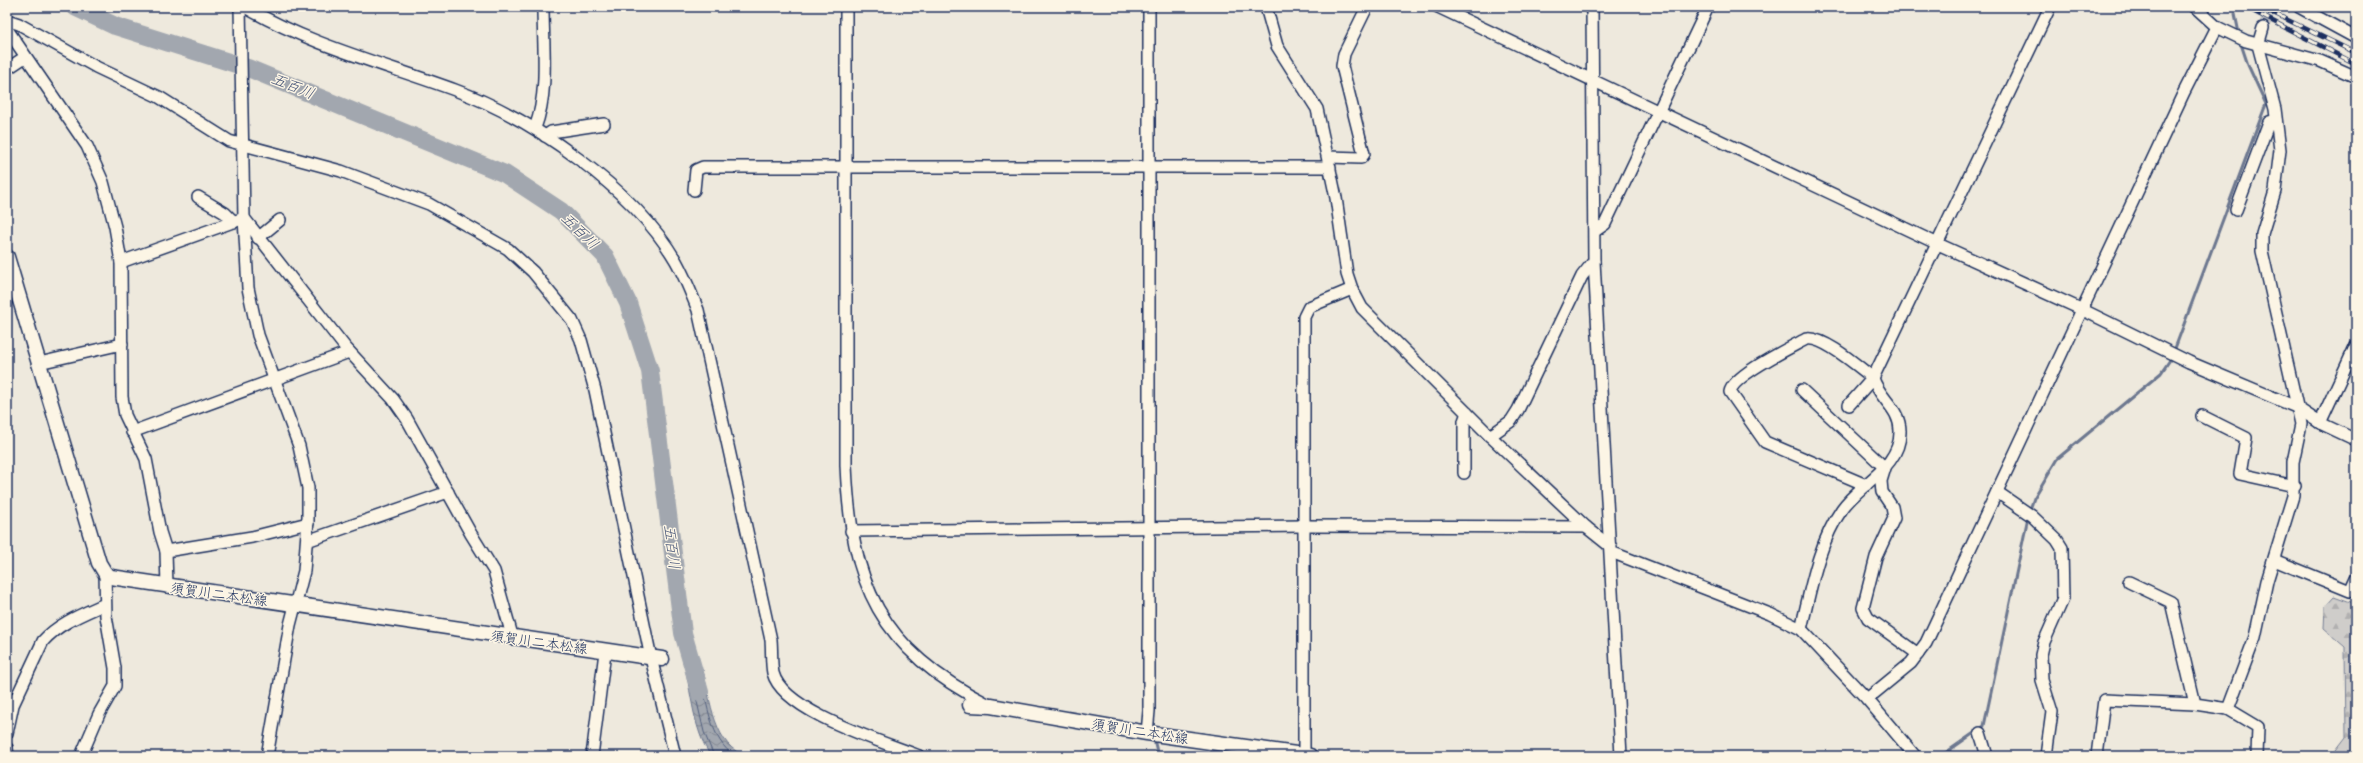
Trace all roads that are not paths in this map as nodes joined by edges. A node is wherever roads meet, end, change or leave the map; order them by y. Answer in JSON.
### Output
{"nodes":[{"id":1,"x":543,"y":7,"type":"edge"},
{"id":2,"x":846,"y":7,"type":"edge"},
{"id":3,"x":1148,"y":7,"type":"edge"},
{"id":4,"x":1266,"y":7,"type":"edge"},
{"id":5,"x":1367,"y":7,"type":"edge"},
{"id":6,"x":1438,"y":7,"type":"edge"},
{"id":7,"x":1592,"y":7,"type":"edge"},
{"id":8,"x":1708,"y":7,"type":"edge"},
{"id":9,"x":2050,"y":7,"type":"edge"},
{"id":10,"x":2195,"y":7,"type":"edge"},
{"id":11,"x":2299,"y":7,"type":"edge"},
{"id":12,"x":242,"y":9,"type":"edge"},
{"id":13,"x":7,"y":20,"type":"edge"},
{"id":14,"x":2217,"y":27,"type":"junction"},
{"id":15,"x":2263,"y":28,"type":"tunnel mouth"},
{"id":16,"x":7,"y":30,"type":"edge"},
{"id":17,"x":2356,"y":38,"type":"edge"},
{"id":18,"x":2258,"y":45,"type":"junction"},
{"id":19,"x":25,"y":57,"type":"junction"},
{"id":20,"x":7,"y":69,"type":"edge"},
{"id":21,"x":2356,"y":77,"type":"edge"},
{"id":22,"x":1592,"y":80,"type":"junction"},
{"id":23,"x":1660,"y":110,"type":"junction"},
{"id":24,"x":2276,"y":120,"type":"junction"},
{"id":25,"x":604,"y":124,"type":"dead end"},
{"id":26,"x":535,"y":128,"type":"junction"},
{"id":27,"x":545,"y":136,"type":"junction"},
{"id":28,"x":243,"y":144,"type":"junction"},
{"id":29,"x":1329,"y":162,"type":"junction"},
{"id":30,"x":1150,"y":167,"type":"junction"},
{"id":31,"x":846,"y":169,"type":"junction"},
{"id":32,"x":694,"y":190,"type":"dead end"},
{"id":33,"x":198,"y":197,"type":"dead end"},
{"id":34,"x":2236,"y":210,"type":"dead end"},
{"id":35,"x":239,"y":220,"type":"junction"},
{"id":36,"x":280,"y":220,"type":"dead end"},
{"id":37,"x":1595,"y":231,"type":"junction"},
{"id":38,"x":258,"y":238,"type":"junction"},
{"id":39,"x":1938,"y":244,"type":"junction"},
{"id":40,"x":7,"y":257,"type":"edge"},
{"id":41,"x":1594,"y":261,"type":"junction"},
{"id":42,"x":122,"y":262,"type":"junction"},
{"id":43,"x":1352,"y":289,"type":"junction"},
{"id":44,"x":2083,"y":310,"type":"junction"},
{"id":45,"x":122,"y":344,"type":"junction"},
{"id":46,"x":2356,"y":345,"type":"edge"},
{"id":47,"x":349,"y":352,"type":"junction"},
{"id":48,"x":39,"y":363,"type":"junction"},
{"id":49,"x":1873,"y":378,"type":"junction"},
{"id":50,"x":275,"y":380,"type":"junction"},
{"id":51,"x":1802,"y":390,"type":"dead end"},
{"id":52,"x":1849,"y":405,"type":"dead end"},
{"id":53,"x":2296,"y":407,"type":"junction"},
{"id":54,"x":1467,"y":413,"type":"junction"},
{"id":55,"x":2202,"y":416,"type":"dead end"},
{"id":56,"x":2320,"y":423,"type":"junction"},
{"id":57,"x":132,"y":432,"type":"junction"},
{"id":58,"x":1490,"y":436,"type":"junction"},
{"id":59,"x":2356,"y":440,"type":"edge"},
{"id":60,"x":1885,"y":468,"type":"junction"},
{"id":61,"x":1464,"y":473,"type":"dead end"},
{"id":62,"x":1866,"y":485,"type":"junction"},
{"id":63,"x":2295,"y":486,"type":"junction"},
{"id":64,"x":448,"y":492,"type":"junction"},
{"id":65,"x":1997,"y":492,"type":"junction"},
{"id":66,"x":308,"y":523,"type":"junction"},
{"id":67,"x":1303,"y":526,"type":"junction"},
{"id":68,"x":1586,"y":527,"type":"junction"},
{"id":69,"x":1148,"y":528,"type":"junction"},
{"id":70,"x":851,"y":531,"type":"junction"},
{"id":71,"x":307,"y":541,"type":"junction"},
{"id":72,"x":1611,"y":549,"type":"junction"},
{"id":73,"x":166,"y":551,"type":"junction"},
{"id":74,"x":2274,"y":560,"type":"junction"},
{"id":75,"x":105,"y":573,"type":"junction"},
{"id":76,"x":2356,"y":578,"type":"edge"},
{"id":77,"x":2129,"y":582,"type":"dead end"},
{"id":78,"x":167,"y":587,"type":"junction"},
{"id":79,"x":2353,"y":592,"type":"edge"},
{"id":80,"x":105,"y":604,"type":"junction"},
{"id":81,"x":296,"y":605,"type":"junction"},
{"id":82,"x":1801,"y":629,"type":"junction"},
{"id":83,"x":513,"y":639,"type":"junction"},
{"id":84,"x":604,"y":652,"type":"junction"},
{"id":85,"x":1918,"y":654,"type":"junction"},
{"id":86,"x":656,"y":659,"type":"junction"},
{"id":87,"x":1867,"y":699,"type":"junction"},
{"id":88,"x":2195,"y":704,"type":"junction"},
{"id":89,"x":970,"y":705,"type":"dead end"},
{"id":90,"x":991,"y":706,"type":"junction"},
{"id":91,"x":2228,"y":709,"type":"junction"},
{"id":92,"x":1147,"y":732,"type":"junction"},
{"id":93,"x":7,"y":733,"type":"edge"},
{"id":94,"x":1980,"y":733,"type":"dead end"},
{"id":95,"x":7,"y":748,"type":"edge"},
{"id":96,"x":8,"y":756,"type":"edge"},
{"id":97,"x":81,"y":756,"type":"edge"},
{"id":98,"x":267,"y":756,"type":"edge"},
{"id":99,"x":592,"y":756,"type":"edge"},
{"id":100,"x":675,"y":756,"type":"edge"},
{"id":101,"x":919,"y":756,"type":"edge"},
{"id":102,"x":1306,"y":756,"type":"edge"},
{"id":103,"x":1621,"y":756,"type":"edge"},
{"id":104,"x":1915,"y":756,"type":"edge"},
{"id":105,"x":1987,"y":756,"type":"edge"},
{"id":106,"x":2046,"y":756,"type":"edge"},
{"id":107,"x":2097,"y":756,"type":"edge"},
{"id":108,"x":2257,"y":756,"type":"edge"}],
"edges":[{"from":1,"to":26,"type":"street"},
{"from":2,"to":31,"type":"street"},
{"from":3,"to":30,"type":"street"},
{"from":4,"to":29,"type":"street"},
{"from":5,"to":29,"type":"street"},
{"from":6,"to":22,"type":"street"},
{"from":7,"to":22,"type":"street"},
{"from":8,"to":23,"type":"street"},
{"from":9,"to":39,"type":"street"},
{"from":10,"to":14,"type":"street"},
{"from":11,"to":17,"type":"street"},
{"from":12,"to":26,"type":"street"},
{"from":12,"to":28,"type":"street"},
{"from":13,"to":28,"type":"street"},
{"from":14,"to":18,"type":"street"},
{"from":14,"to":44,"type":"street"},
{"from":15,"to":18,"type":"street"},
{"from":16,"to":19,"type":"street"},
{"from":18,"to":21,"type":"street"},
{"from":18,"to":24,"type":"street"},
{"from":19,"to":20,"type":"street"},
{"from":19,"to":42,"type":"street"},
{"from":22,"to":23,"type":"street"},
{"from":22,"to":37,"type":"street"},
{"from":23,"to":37,"type":"street"},
{"from":23,"to":39,"type":"street"},
{"from":24,"to":34,"type":"street"},
{"from":24,"to":53,"type":"street"},
{"from":25,"to":27,"type":"street"},
{"from":26,"to":27,"type":"street"},
{"from":27,"to":101,"type":"street"},
{"from":28,"to":35,"type":"street"},
{"from":28,"to":86,"type":"street"},
{"from":29,"to":30,"type":"street"},
{"from":29,"to":43,"type":"street"},
{"from":30,"to":31,"type":"street"},
{"from":30,"to":69,"type":"street"},
{"from":31,"to":32,"type":"street"},
{"from":31,"to":70,"type":"street"},
{"from":33,"to":35,"type":"street"},
{"from":35,"to":38,"type":"street"},
{"from":35,"to":42,"type":"street"},
{"from":35,"to":50,"type":"street"},
{"from":36,"to":38,"type":"street"},
{"from":37,"to":41,"type":"street"},
{"from":38,"to":47,"type":"street"},
{"from":39,"to":44,"type":"street"},
{"from":39,"to":49,"type":"street"},
{"from":40,"to":48,"type":"main road"},
{"from":41,"to":58,"type":"street"},
{"from":41,"to":72,"type":"street"},
{"from":42,"to":45,"type":"street"},
{"from":43,"to":54,"type":"street"},
{"from":43,"to":67,"type":"street"},
{"from":44,"to":53,"type":"street"},
{"from":44,"to":65,"type":"street"},
{"from":45,"to":48,"type":"street"},
{"from":45,"to":57,"type":"street"},
{"from":46,"to":56,"type":"street"},
{"from":47,"to":50,"type":"street"},
{"from":47,"to":64,"type":"street"},
{"from":48,"to":75,"type":"main road"},
{"from":49,"to":52,"type":"street"},
{"from":49,"to":60,"type":"street"},
{"from":49,"to":62,"type":"street"},
{"from":50,"to":57,"type":"street"},
{"from":50,"to":66,"type":"street"},
{"from":51,"to":60,"type":"street"},
{"from":53,"to":56,"type":"street"},
{"from":53,"to":63,"type":"street"},
{"from":54,"to":58,"type":"street"},
{"from":54,"to":61,"type":"street"},
{"from":55,"to":63,"type":"street"},
{"from":56,"to":59,"type":"street"},
{"from":57,"to":73,"type":"street"},
{"from":58,"to":68,"type":"street"},
{"from":60,"to":62,"type":"street"},
{"from":60,"to":85,"type":"street"},
{"from":62,"to":82,"type":"street"},
{"from":63,"to":74,"type":"street"},
{"from":64,"to":71,"type":"street"},
{"from":64,"to":83,"type":"street"},
{"from":65,"to":85,"type":"street"},
{"from":65,"to":106,"type":"street"},
{"from":66,"to":71,"type":"street"},
{"from":66,"to":73,"type":"street"},
{"from":67,"to":68,"type":"street"},
{"from":67,"to":69,"type":"street"},
{"from":67,"to":102,"type":"street"},
{"from":68,"to":72,"type":"street"},
{"from":69,"to":70,"type":"street"},
{"from":69,"to":92,"type":"street"},
{"from":70,"to":90,"type":"street"},
{"from":71,"to":81,"type":"street"},
{"from":72,"to":82,"type":"street"},
{"from":72,"to":103,"type":"street"},
{"from":73,"to":78,"type":"street"},
{"from":74,"to":79,"type":"street"},
{"from":74,"to":91,"type":"street"},
{"from":75,"to":78,"type":"main road","name":"須賀川二本松線"},
{"from":75,"to":80,"type":"street"},
{"from":76,"to":79,"type":"street"},
{"from":77,"to":88,"type":"street"},
{"from":78,"to":81,"type":"main road","name":"須賀川二本松線"},
{"from":80,"to":93,"type":"street"},
{"from":80,"to":97,"type":"street"},
{"from":81,"to":83,"type":"main road","name":"須賀川二本松線"},
{"from":81,"to":98,"type":"street"},
{"from":82,"to":87,"type":"street"},
{"from":83,"to":84,"type":"main road","name":"須賀川二本松線"},
{"from":84,"to":86,"type":"main road","name":"須賀川二本松線"},
{"from":84,"to":99,"type":"street"},
{"from":85,"to":87,"type":"street"},
{"from":86,"to":100,"type":"street"},
{"from":87,"to":104,"type":"street"},
{"from":88,"to":91,"type":"street"},
{"from":88,"to":107,"type":"street"},
{"from":89,"to":90,"type":"main road","name":"須賀川二本松線"},
{"from":90,"to":92,"type":"main road","name":"須賀川二本松線"},
{"from":91,"to":108,"type":"street"},
{"from":92,"to":102,"type":"main road","name":"須賀川二本松線"},
{"from":94,"to":105,"type":"street"},
{"from":95,"to":96,"type":"street"}]}
